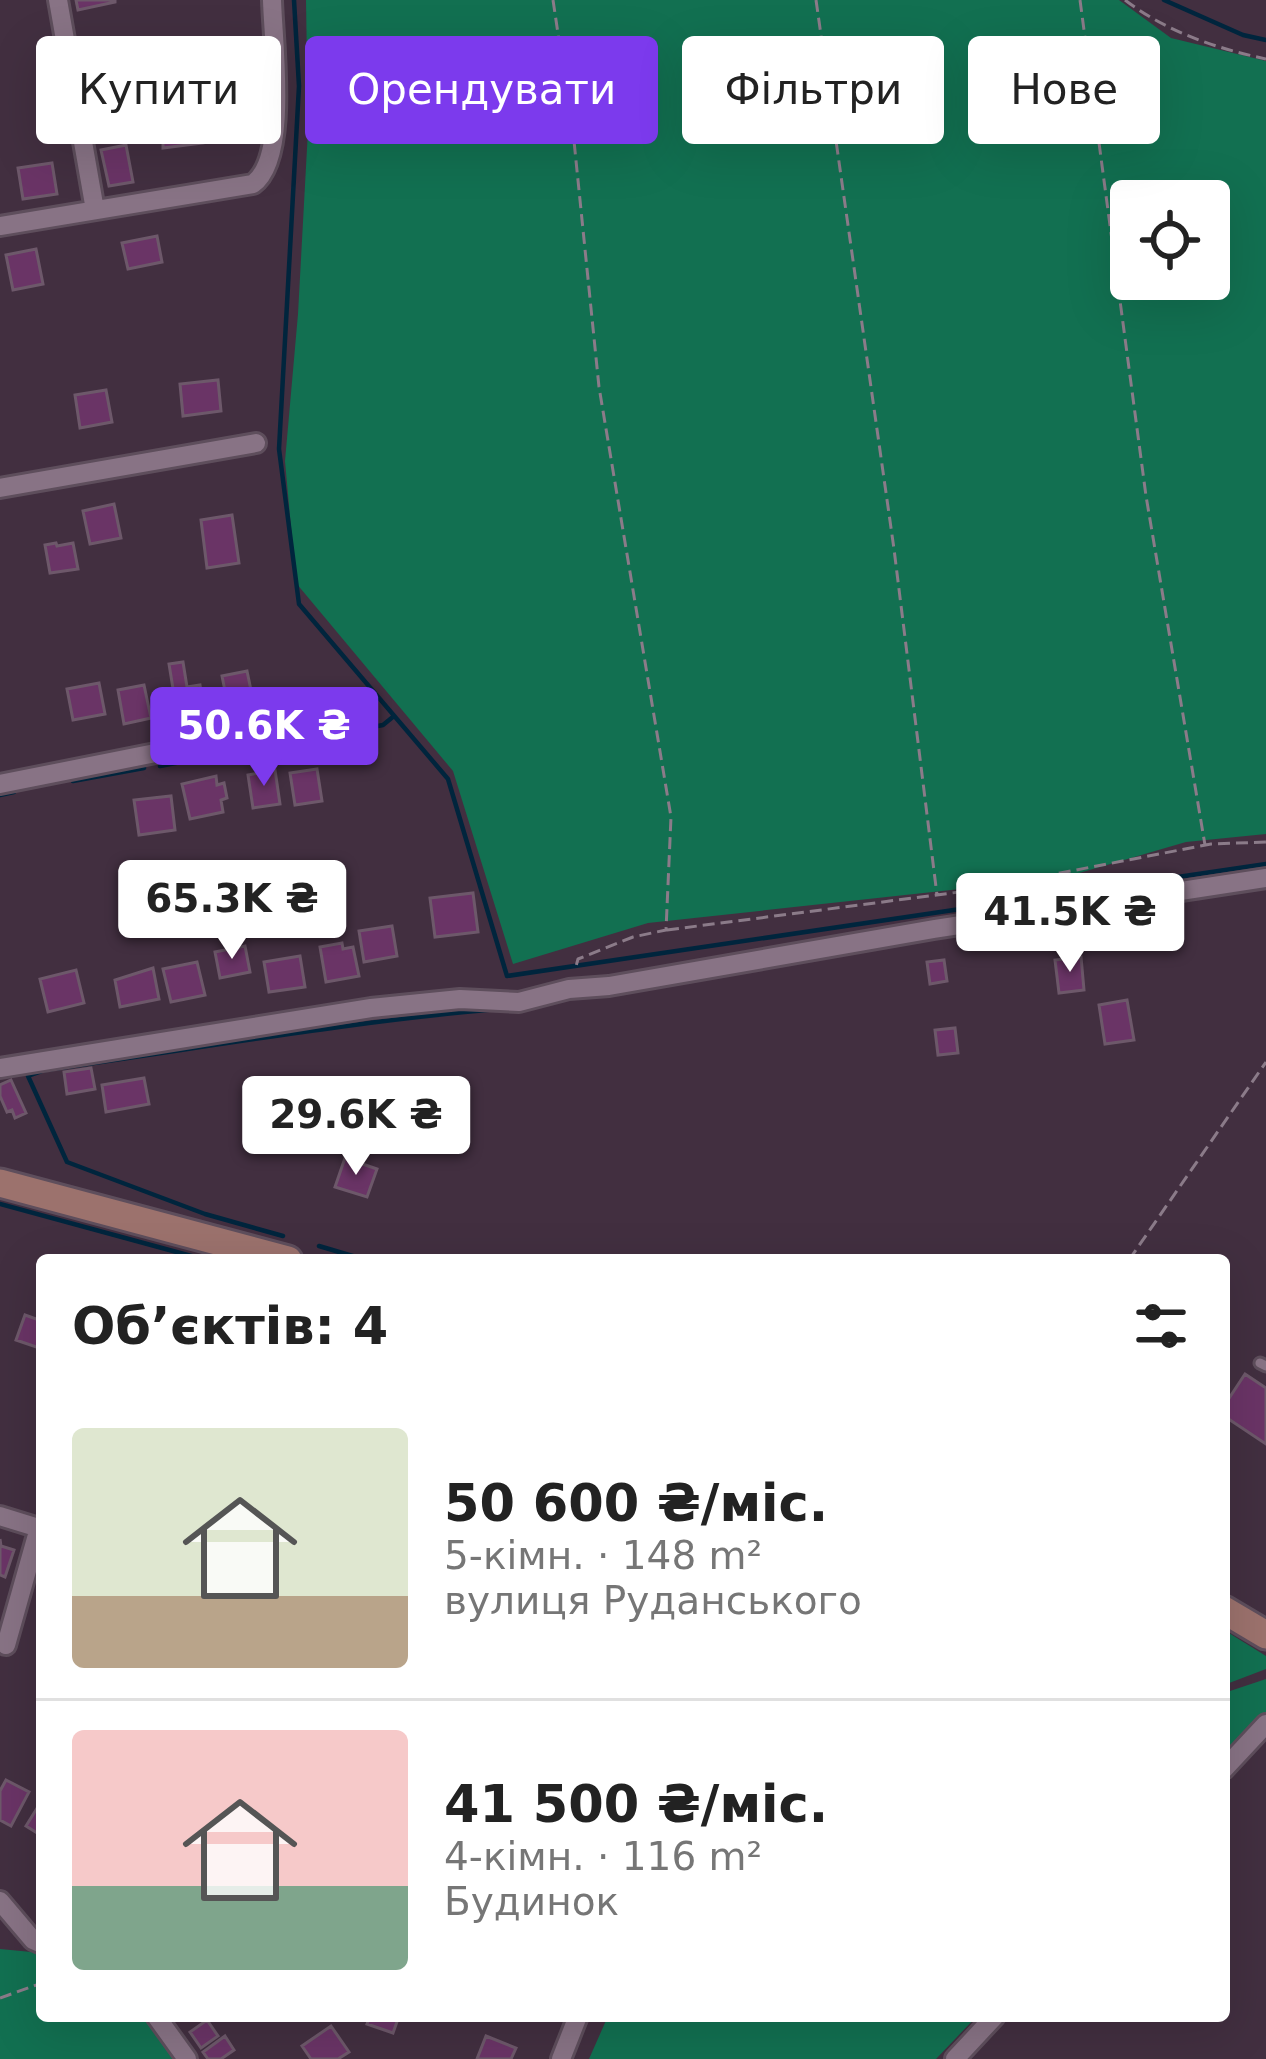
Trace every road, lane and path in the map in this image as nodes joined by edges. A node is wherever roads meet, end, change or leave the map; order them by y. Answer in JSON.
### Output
{"nodes":[{"id":1,"x":58,"y":0,"type":"edge"},
{"id":2,"x":272,"y":0,"type":"edge"},
{"id":3,"x":553,"y":0,"type":"edge"},
{"id":4,"x":816,"y":0,"type":"edge"},
{"id":5,"x":1080,"y":0,"type":"edge"},
{"id":6,"x":1125,"y":0,"type":"edge"},
{"id":7,"x":1266,"y":59,"type":"edge"},
{"id":8,"x":94,"y":210,"type":"junction"},
{"id":9,"x":0,"y":226,"type":"edge"},
{"id":10,"x":256,"y":442,"type":"dead end"},
{"id":11,"x":0,"y":488,"type":"edge"},
{"id":12,"x":341,"y":716,"type":"dead end"},
{"id":13,"x":0,"y":784,"type":"edge"},
{"id":14,"x":1266,"y":842,"type":"edge"},
{"id":15,"x":1205,"y":845,"type":"junction"},
{"id":16,"x":1266,"y":878,"type":"edge"},
{"id":17,"x":937,"y":895,"type":"junction"},
{"id":18,"x":665,"y":930,"type":"junction"},
{"id":19,"x":569,"y":989,"type":"junction"},
{"id":20,"x":1266,"y":1062,"type":"edge"},
{"id":21,"x":0,"y":1068,"type":"edge"},
{"id":22,"x":0,"y":1183,"type":"edge"},
{"id":23,"x":266,"y":1254,"type":"edge"},
{"id":24,"x":1133,"y":1254,"type":"edge"},
{"id":25,"x":0,"y":1516,"type":"edge"},
{"id":26,"x":36,"y":1527,"type":"edge"},
{"id":27,"x":36,"y":1542,"type":"edge"},
{"id":28,"x":1230,"y":1614,"type":"edge"},
{"id":29,"x":1266,"y":1635,"type":"edge"},
{"id":30,"x":6,"y":1645,"type":"dead end"},
{"id":31,"x":1266,"y":1724,"type":"edge"},
{"id":32,"x":1230,"y":1763,"type":"edge"},
{"id":33,"x":0,"y":1901,"type":"edge"},
{"id":34,"x":36,"y":1941,"type":"edge"},
{"id":35,"x":36,"y":1985,"type":"edge"},
{"id":36,"x":0,"y":1998,"type":"edge"},
{"id":37,"x":160,"y":2022,"type":"edge"},
{"id":38,"x":576,"y":2022,"type":"edge"},
{"id":39,"x":989,"y":2022,"type":"edge"},
{"id":40,"x":187,"y":2059,"type":"edge"},
{"id":41,"x":561,"y":2059,"type":"edge"},
{"id":42,"x":955,"y":2059,"type":"edge"}],
"edges":[{"from":1,"to":8,"type":"street"},
{"from":2,"to":8,"type":"street"},
{"from":3,"to":18,"type":"path"},
{"from":4,"to":17,"type":"path"},
{"from":5,"to":15,"type":"path"},
{"from":6,"to":7,"type":"path"},
{"from":8,"to":9,"type":"street"},
{"from":10,"to":11,"type":"street"},
{"from":12,"to":13,"type":"street"},
{"from":14,"to":15,"type":"path"},
{"from":15,"to":17,"type":"path"},
{"from":16,"to":19,"type":"street"},
{"from":17,"to":18,"type":"path"},
{"from":18,"to":19,"type":"path"},
{"from":19,"to":21,"type":"street"},
{"from":20,"to":24,"type":"path"},
{"from":22,"to":23,"type":"main road"},
{"from":25,"to":26,"type":"street"},
{"from":27,"to":30,"type":"street"},
{"from":28,"to":29,"type":"main road"},
{"from":31,"to":32,"type":"street"},
{"from":33,"to":34,"type":"street"},
{"from":35,"to":36,"type":"path"},
{"from":37,"to":40,"type":"street"},
{"from":38,"to":41,"type":"street"},
{"from":39,"to":42,"type":"street"}]}
